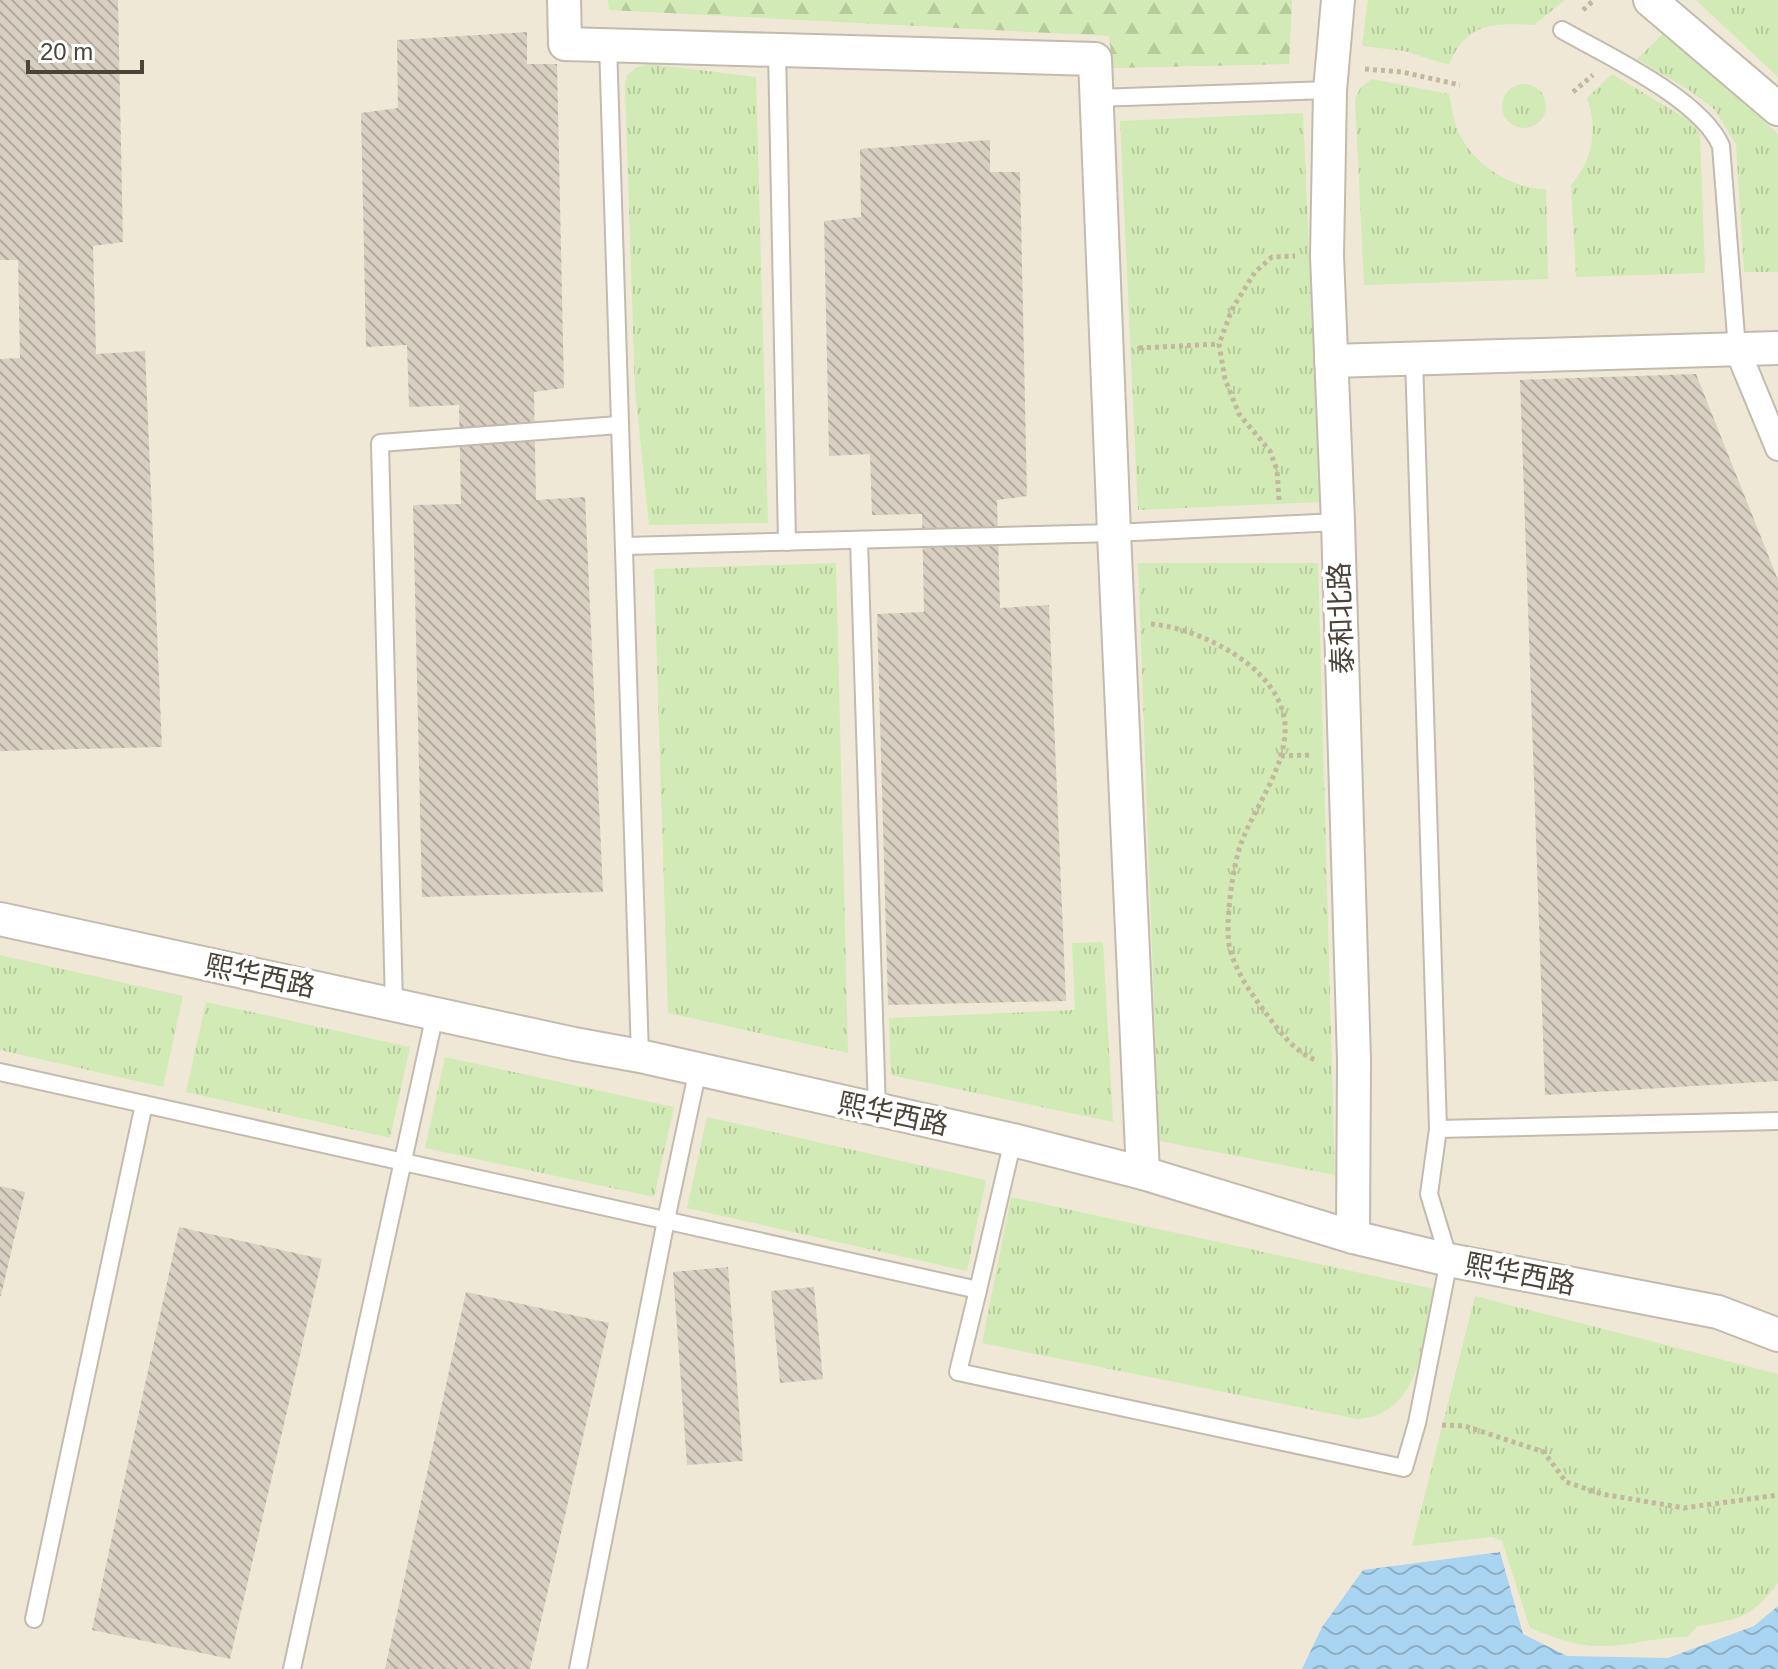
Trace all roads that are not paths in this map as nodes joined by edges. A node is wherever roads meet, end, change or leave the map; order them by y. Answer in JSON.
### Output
{"nodes":[{"id":1,"x":564,"y":0,"type":"edge"},
{"id":2,"x":1338,"y":0,"type":"edge"},
{"id":3,"x":1650,"y":0,"type":"edge"},
{"id":4,"x":1562,"y":30,"type":"dead end"},
{"id":5,"x":608,"y":44,"type":"junction"},
{"id":6,"x":777,"y":50,"type":"junction"},
{"id":7,"x":1331,"y":80,"type":"junction"},
{"id":8,"x":1096,"y":98,"type":"junction"},
{"id":9,"x":1778,"y":109,"type":"edge"},
{"id":10,"x":1778,"y":348,"type":"edge"},
{"id":11,"x":1737,"y":349,"type":"junction"},
{"id":12,"x":1414,"y":358,"type":"junction"},
{"id":13,"x":1331,"y":361,"type":"junction"},
{"id":14,"x":619,"y":425,"type":"junction"},
{"id":15,"x":1778,"y":448,"type":"edge"},
{"id":16,"x":1338,"y":522,"type":"junction"},
{"id":17,"x":1114,"y":533,"type":"junction"},
{"id":18,"x":859,"y":540,"type":"junction"},
{"id":19,"x":787,"y":542,"type":"junction"},
{"id":20,"x":625,"y":546,"type":"junction"},
{"id":21,"x":0,"y":919,"type":"edge"},
{"id":22,"x":394,"y":1005,"type":"junction"},
{"id":23,"x":435,"y":1014,"type":"junction"},
{"id":24,"x":640,"y":1056,"type":"junction"},
{"id":25,"x":698,"y":1069,"type":"junction"},
{"id":26,"x":0,"y":1072,"type":"edge"},
{"id":27,"x":144,"y":1104,"type":"junction"},
{"id":28,"x":877,"y":1111,"type":"junction"},
{"id":29,"x":1778,"y":1121,"type":"edge"},
{"id":30,"x":1438,"y":1129,"type":"junction"},
{"id":31,"x":1013,"y":1140,"type":"junction"},
{"id":32,"x":403,"y":1162,"type":"junction"},
{"id":33,"x":1143,"y":1173,"type":"junction"},
{"id":34,"x":666,"y":1220,"type":"junction"},
{"id":35,"x":1353,"y":1237,"type":"junction"},
{"id":36,"x":1449,"y":1260,"type":"junction"},
{"id":37,"x":978,"y":1290,"type":"junction"},
{"id":38,"x":1778,"y":1335,"type":"edge"},
{"id":39,"x":34,"y":1619,"type":"dead end"},
{"id":40,"x":292,"y":1669,"type":"edge"},
{"id":41,"x":578,"y":1669,"type":"edge"}],
"edges":[{"from":1,"to":5,"type":"street"},
{"from":2,"to":7,"type":"street","name":"泰和北路"},
{"from":3,"to":9,"type":"street"},
{"from":4,"to":11,"type":"lane"},
{"from":5,"to":6,"type":"street"},
{"from":5,"to":14,"type":"lane"},
{"from":6,"to":8,"type":"street"},
{"from":6,"to":19,"type":"lane"},
{"from":7,"to":8,"type":"lane"},
{"from":7,"to":13,"type":"street","name":"泰和北路"},
{"from":8,"to":17,"type":"street"},
{"from":10,"to":11,"type":"street"},
{"from":11,"to":12,"type":"street"},
{"from":11,"to":15,"type":"street"},
{"from":12,"to":13,"type":"street"},
{"from":12,"to":30,"type":"lane"},
{"from":13,"to":16,"type":"street","name":"泰和北路"},
{"from":14,"to":20,"type":"lane"},
{"from":14,"to":22,"type":"lane"},
{"from":16,"to":17,"type":"lane"},
{"from":16,"to":35,"type":"street","name":"泰和北路"},
{"from":17,"to":18,"type":"lane"},
{"from":17,"to":33,"type":"street"},
{"from":18,"to":19,"type":"lane"},
{"from":18,"to":28,"type":"lane"},
{"from":19,"to":20,"type":"lane"},
{"from":20,"to":24,"type":"lane"},
{"from":21,"to":22,"type":"street","name":"熙华西路"},
{"from":22,"to":23,"type":"street","name":"熙华西路"},
{"from":23,"to":24,"type":"street","name":"熙华西路"},
{"from":23,"to":32,"type":"lane"},
{"from":24,"to":25,"type":"street","name":"熙华西路"},
{"from":25,"to":28,"type":"street","name":"熙华西路"},
{"from":25,"to":34,"type":"lane"},
{"from":26,"to":27,"type":"lane"},
{"from":27,"to":32,"type":"lane"},
{"from":27,"to":39,"type":"lane"},
{"from":28,"to":31,"type":"street","name":"熙华西路"},
{"from":29,"to":30,"type":"lane"},
{"from":30,"to":36,"type":"lane"},
{"from":31,"to":33,"type":"street","name":"熙华西路"},
{"from":31,"to":37,"type":"lane"},
{"from":32,"to":34,"type":"lane"},
{"from":32,"to":40,"type":"lane"},
{"from":33,"to":35,"type":"street","name":"熙华西路"},
{"from":34,"to":37,"type":"lane"},
{"from":34,"to":41,"type":"lane"},
{"from":35,"to":36,"type":"street","name":"熙华西路"},
{"from":36,"to":37,"type":"lane"},
{"from":36,"to":38,"type":"street","name":"熙华西路"}]}
